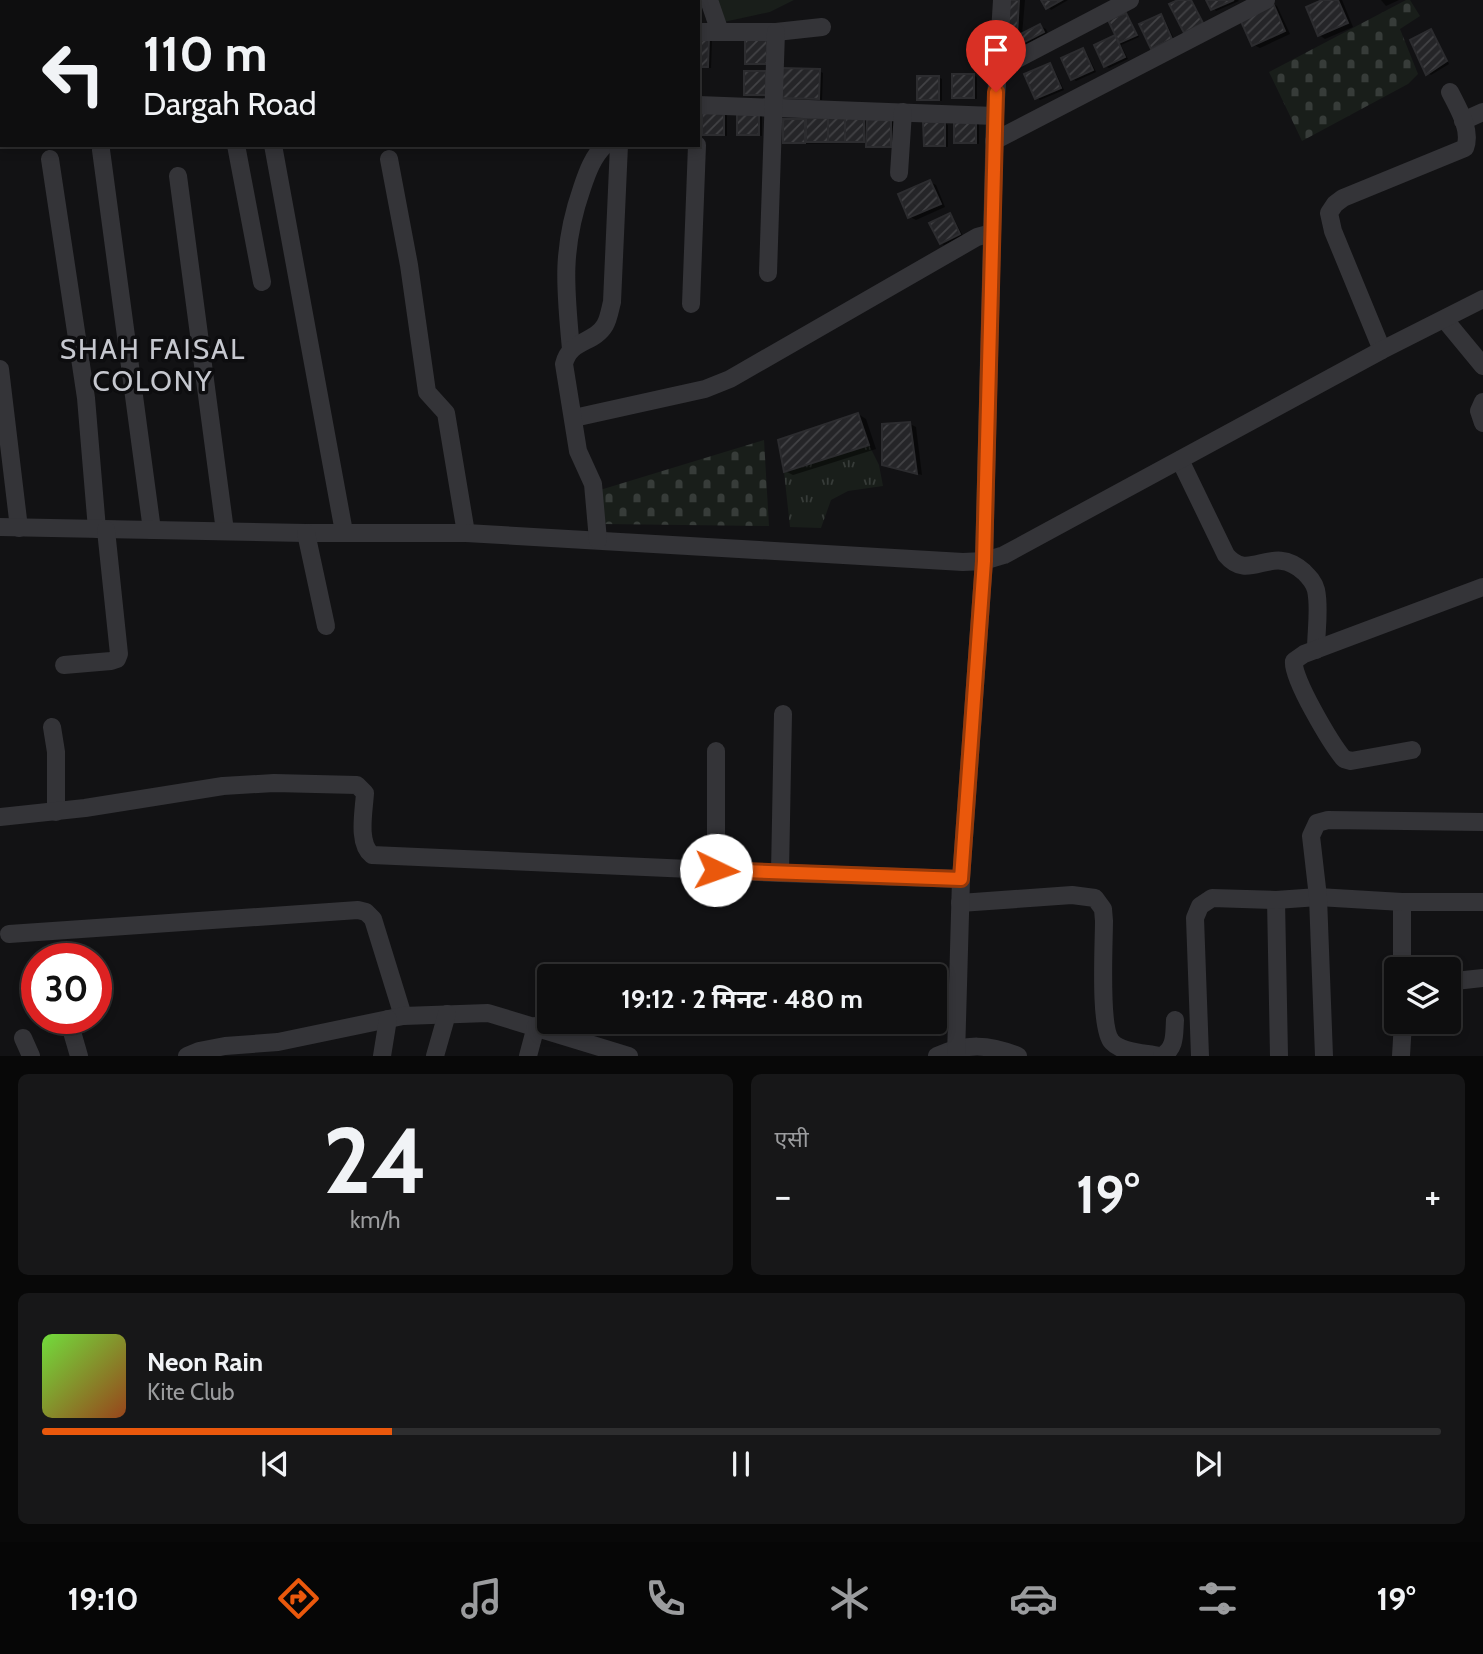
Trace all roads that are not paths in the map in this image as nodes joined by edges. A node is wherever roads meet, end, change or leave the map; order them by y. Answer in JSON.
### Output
{"nodes":[{"id":1,"x":709,"y":0,"type":"edge"},
{"id":2,"x":1002,"y":0,"type":"edge"},
{"id":3,"x":1130,"y":0,"type":"edge"},
{"id":4,"x":1266,"y":0,"type":"edge"},
{"id":5,"x":822,"y":27,"type":"dead end"},
{"id":6,"x":700,"y":32,"type":"edge"},
{"id":7,"x":720,"y":32,"type":"junction"},
{"id":8,"x":776,"y":32,"type":"junction"},
{"id":9,"x":998,"y":69,"type":"junction"},
{"id":10,"x":1450,"y":92,"type":"dead end"},
{"id":11,"x":700,"y":106,"type":"edge"},
{"id":12,"x":774,"y":108,"type":"junction"},
{"id":13,"x":903,"y":111,"type":"junction"},
{"id":14,"x":1483,"y":112,"type":"edge"},
{"id":15,"x":995,"y":116,"type":"junction"},
{"id":16,"x":1464,"y":121,"type":"junction"},
{"id":17,"x":994,"y":141,"type":"junction"},
{"id":18,"x":236,"y":147,"type":"edge"},
{"id":19,"x":273,"y":147,"type":"edge"},
{"id":20,"x":604,"y":147,"type":"edge"},
{"id":21,"x":619,"y":147,"type":"edge"},
{"id":22,"x":697,"y":147,"type":"edge"},
{"id":23,"x":101,"y":150,"type":"dead end"},
{"id":24,"x":50,"y":159,"type":"dead end"},
{"id":25,"x":389,"y":159,"type":"dead end"},
{"id":26,"x":899,"y":173,"type":"dead end"},
{"id":27,"x":178,"y":176,"type":"dead end"},
{"id":28,"x":992,"y":233,"type":"junction"},
{"id":29,"x":768,"y":273,"type":"dead end"},
{"id":30,"x":262,"y":282,"type":"dead end"},
{"id":31,"x":1483,"y":299,"type":"edge"},
{"id":32,"x":691,"y":304,"type":"dead end"},
{"id":33,"x":1445,"y":320,"type":"junction"},
{"id":34,"x":571,"y":349,"type":"junction"},
{"id":35,"x":1382,"y":350,"type":"junction"},
{"id":36,"x":1483,"y":366,"type":"edge"},
{"id":37,"x":0,"y":369,"type":"edge"},
{"id":38,"x":1483,"y":402,"type":"edge"},
{"id":39,"x":574,"y":418,"type":"junction"},
{"id":40,"x":1483,"y":423,"type":"edge"},
{"id":41,"x":1180,"y":460,"type":"junction"},
{"id":42,"x":0,"y":527,"type":"edge"},
{"id":43,"x":19,"y":528,"type":"junction"},
{"id":44,"x":102,"y":529,"type":"junction"},
{"id":45,"x":152,"y":530,"type":"junction"},
{"id":46,"x":225,"y":531,"type":"junction"},
{"id":47,"x":344,"y":532,"type":"junction"},
{"id":48,"x":306,"y":533,"type":"junction"},
{"id":49,"x":466,"y":533,"type":"junction"},
{"id":50,"x":598,"y":540,"type":"junction"},
{"id":51,"x":984,"y":561,"type":"junction"},
{"id":52,"x":1483,"y":587,"type":"edge"},
{"id":53,"x":326,"y":626,"type":"dead end"},
{"id":54,"x":1315,"y":650,"type":"junction"},
{"id":55,"x":64,"y":666,"type":"dead end"},
{"id":56,"x":783,"y":714,"type":"dead end"},
{"id":57,"x":52,"y":727,"type":"dead end"},
{"id":58,"x":1412,"y":750,"type":"dead end"},
{"id":59,"x":716,"y":751,"type":"dead end"},
{"id":60,"x":56,"y":812,"type":"junction"},
{"id":61,"x":0,"y":817,"type":"edge"},
{"id":62,"x":1483,"y":822,"type":"edge"},
{"id":63,"x":716,"y":870,"type":"junction"},
{"id":64,"x":780,"y":873,"type":"junction"},
{"id":65,"x":961,"y":879,"type":"junction"},
{"id":66,"x":1318,"y":897,"type":"junction"},
{"id":67,"x":1276,"y":900,"type":"junction"},
{"id":68,"x":1402,"y":902,"type":"junction"},
{"id":69,"x":1483,"y":902,"type":"edge"},
{"id":70,"x":960,"y":903,"type":"junction"},
{"id":71,"x":9,"y":934,"type":"dead end"},
{"id":72,"x":1402,"y":957,"type":"edge"},
{"id":73,"x":1483,"y":978,"type":"edge"},
{"id":74,"x":1461,"y":980,"type":"edge"},
{"id":75,"x":447,"y":1014,"type":"junction"},
{"id":76,"x":396,"y":1017,"type":"junction"},
{"id":77,"x":1175,"y":1020,"type":"dead end"},
{"id":78,"x":536,"y":1026,"type":"junction"},
{"id":79,"x":73,"y":1034,"type":"edge"},
{"id":80,"x":1403,"y":1034,"type":"edge"},
{"id":81,"x":23,"y":1038,"type":"dead end"},
{"id":82,"x":225,"y":1051,"type":"edge"},
{"id":83,"x":592,"y":1051,"type":"edge"},
{"id":84,"x":957,"y":1051,"type":"edge"},
{"id":85,"x":31,"y":1055,"type":"edge"},
{"id":86,"x":79,"y":1055,"type":"edge"},
{"id":87,"x":187,"y":1055,"type":"edge"},
{"id":88,"x":382,"y":1055,"type":"edge"},
{"id":89,"x":435,"y":1055,"type":"edge"},
{"id":90,"x":528,"y":1055,"type":"edge"},
{"id":91,"x":629,"y":1055,"type":"edge"},
{"id":92,"x":937,"y":1055,"type":"edge"},
{"id":93,"x":1018,"y":1055,"type":"edge"},
{"id":94,"x":1161,"y":1055,"type":"edge"},
{"id":95,"x":1200,"y":1055,"type":"edge"},
{"id":96,"x":1279,"y":1055,"type":"edge"},
{"id":97,"x":1324,"y":1055,"type":"edge"},
{"id":98,"x":1402,"y":1055,"type":"edge"}],
"edges":[{"from":1,"to":7,"type":"street"},
{"from":2,"to":9,"type":"street"},
{"from":3,"to":9,"type":"street"},
{"from":4,"to":17,"type":"street"},
{"from":5,"to":8,"type":"street"},
{"from":6,"to":7,"type":"street"},
{"from":7,"to":8,"type":"street"},
{"from":8,"to":12,"type":"street"},
{"from":9,"to":15,"type":"street"},
{"from":10,"to":16,"type":"street"},
{"from":11,"to":12,"type":"street"},
{"from":12,"to":13,"type":"street"},
{"from":12,"to":29,"type":"street"},
{"from":13,"to":15,"type":"street"},
{"from":13,"to":26,"type":"street"},
{"from":14,"to":16,"type":"street"},
{"from":15,"to":17,"type":"street"},
{"from":16,"to":35,"type":"street"},
{"from":17,"to":28,"type":"street"},
{"from":18,"to":30,"type":"street"},
{"from":19,"to":47,"type":"street"},
{"from":20,"to":34,"type":"street"},
{"from":21,"to":34,"type":"street"},
{"from":22,"to":32,"type":"street"},
{"from":23,"to":45,"type":"street"},
{"from":24,"to":44,"type":"street"},
{"from":25,"to":49,"type":"street"},
{"from":27,"to":46,"type":"street"},
{"from":28,"to":39,"type":"street"},
{"from":28,"to":51,"type":"street"},
{"from":31,"to":33,"type":"street"},
{"from":33,"to":35,"type":"street"},
{"from":33,"to":36,"type":"street"},
{"from":34,"to":39,"type":"street"},
{"from":35,"to":41,"type":"street"},
{"from":37,"to":43,"type":"street"},
{"from":38,"to":40,"type":"street"},
{"from":39,"to":50,"type":"street"},
{"from":41,"to":51,"type":"street"},
{"from":41,"to":54,"type":"street"},
{"from":42,"to":43,"type":"street"},
{"from":43,"to":44,"type":"street"},
{"from":44,"to":45,"type":"street"},
{"from":44,"to":55,"type":"street"},
{"from":45,"to":46,"type":"street"},
{"from":46,"to":48,"type":"street"},
{"from":47,"to":48,"type":"street"},
{"from":47,"to":49,"type":"street"},
{"from":48,"to":53,"type":"street"},
{"from":49,"to":50,"type":"street"},
{"from":50,"to":51,"type":"street"},
{"from":51,"to":65,"type":"street"},
{"from":52,"to":54,"type":"street"},
{"from":54,"to":58,"type":"street"},
{"from":56,"to":64,"type":"street"},
{"from":57,"to":60,"type":"street"},
{"from":59,"to":63,"type":"street"},
{"from":60,"to":61,"type":"street"},
{"from":60,"to":63,"type":"street"},
{"from":62,"to":66,"type":"street"},
{"from":63,"to":64,"type":"street"},
{"from":64,"to":65,"type":"street"},
{"from":65,"to":70,"type":"street"},
{"from":66,"to":67,"type":"street"},
{"from":66,"to":68,"type":"street"},
{"from":66,"to":97,"type":"street"},
{"from":67,"to":95,"type":"street"},
{"from":67,"to":96,"type":"street"},
{"from":68,"to":69,"type":"street"},
{"from":68,"to":72,"type":"street"},
{"from":70,"to":84,"type":"street"},
{"from":70,"to":94,"type":"street"},
{"from":71,"to":76,"type":"street"},
{"from":73,"to":74,"type":"street"},
{"from":75,"to":76,"type":"street"},
{"from":75,"to":78,"type":"street"},
{"from":75,"to":89,"type":"street"},
{"from":76,"to":82,"type":"street"},
{"from":76,"to":88,"type":"street"},
{"from":77,"to":94,"type":"street"},
{"from":78,"to":83,"type":"street"},
{"from":78,"to":90,"type":"street"},
{"from":79,"to":86,"type":"street"},
{"from":80,"to":98,"type":"street"},
{"from":81,"to":85,"type":"street"},
{"from":82,"to":87,"type":"street"},
{"from":83,"to":91,"type":"street"},
{"from":84,"to":92,"type":"street"},
{"from":84,"to":93,"type":"street"}]}
